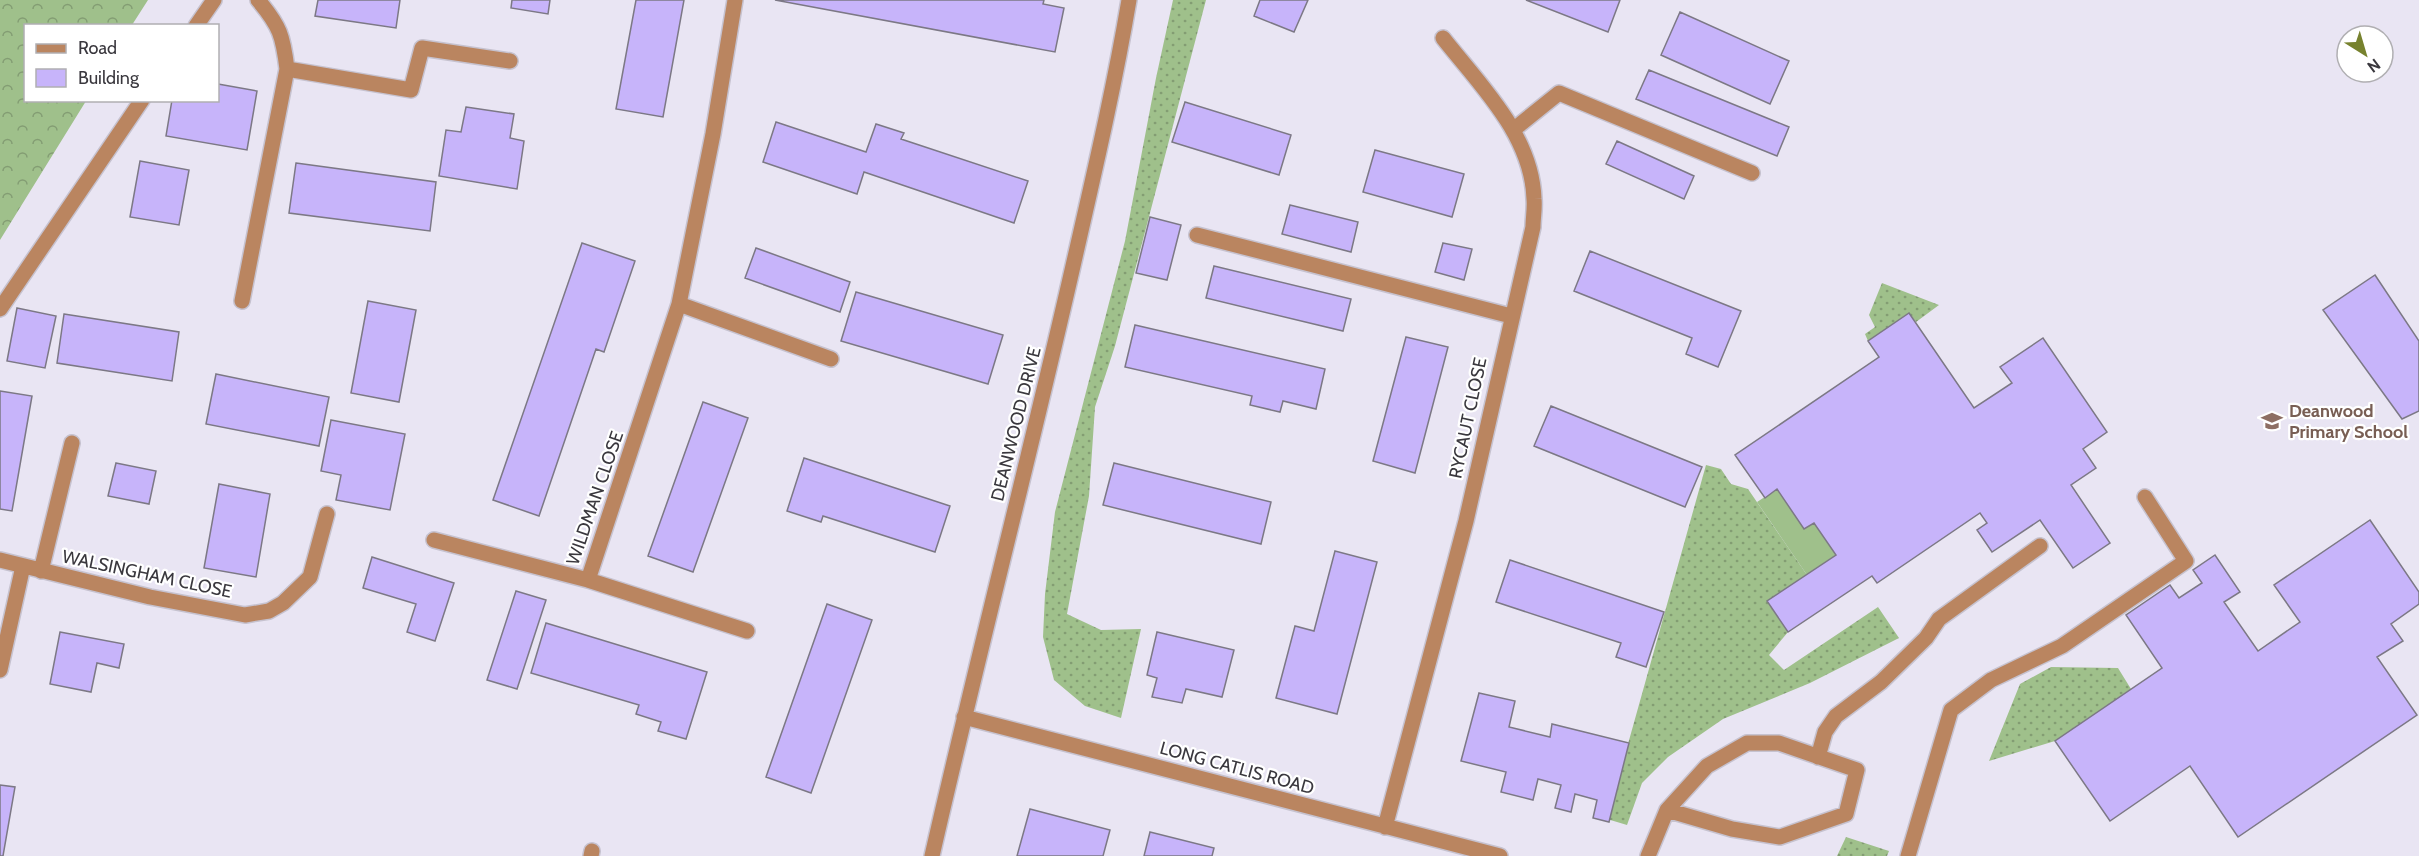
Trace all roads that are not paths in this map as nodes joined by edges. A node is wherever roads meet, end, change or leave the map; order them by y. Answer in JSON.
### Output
{"nodes":[{"id":1,"x":214,"y":0,"type":"edge"},
{"id":2,"x":258,"y":0,"type":"edge"},
{"id":3,"x":735,"y":0,"type":"edge"},
{"id":4,"x":1129,"y":0,"type":"edge"},
{"id":5,"x":197,"y":24,"type":"edge"},
{"id":6,"x":1443,"y":38,"type":"dead end"},
{"id":7,"x":510,"y":61,"type":"dead end"},
{"id":8,"x":287,"y":69,"type":"junction"},
{"id":9,"x":141,"y":102,"type":"edge"},
{"id":10,"x":1513,"y":130,"type":"junction"},
{"id":11,"x":1752,"y":173,"type":"dead end"},
{"id":12,"x":1197,"y":235,"type":"dead end"},
{"id":13,"x":242,"y":301,"type":"dead end"},
{"id":14,"x":679,"y":304,"type":"junction"},
{"id":15,"x":0,"y":309,"type":"edge"},
{"id":16,"x":1511,"y":316,"type":"junction"},
{"id":17,"x":831,"y":359,"type":"dead end"},
{"id":18,"x":72,"y":443,"type":"dead end"},
{"id":19,"x":2145,"y":497,"type":"dead end"},
{"id":20,"x":327,"y":514,"type":"dead end"},
{"id":21,"x":434,"y":540,"type":"dead end"},
{"id":22,"x":2040,"y":546,"type":"dead end"},
{"id":23,"x":0,"y":560,"type":"edge"},
{"id":24,"x":23,"y":566,"type":"junction"},
{"id":25,"x":40,"y":571,"type":"junction"},
{"id":26,"x":588,"y":580,"type":"junction"},
{"id":27,"x":747,"y":632,"type":"dead end"},
{"id":28,"x":0,"y":670,"type":"edge"},
{"id":29,"x":964,"y":717,"type":"junction"},
{"id":30,"x":1818,"y":757,"type":"junction"},
{"id":31,"x":1667,"y":810,"type":"junction"},
{"id":32,"x":1385,"y":827,"type":"junction"},
{"id":33,"x":932,"y":856,"type":"edge"},
{"id":34,"x":1500,"y":856,"type":"edge"},
{"id":35,"x":1648,"y":856,"type":"edge"},
{"id":36,"x":1908,"y":856,"type":"edge"}],
"edges":[{"from":1,"to":5,"type":"street"},
{"from":2,"to":8,"type":"street"},
{"from":3,"to":14,"type":"street","name":"WILDMAN CLOSE"},
{"from":4,"to":29,"type":"street","name":"DEANWOOD DRIVE"},
{"from":6,"to":10,"type":"street","name":"RYCAUT CLOSE"},
{"from":7,"to":8,"type":"street"},
{"from":8,"to":13,"type":"street"},
{"from":9,"to":15,"type":"street"},
{"from":10,"to":11,"type":"street"},
{"from":10,"to":16,"type":"street","name":"RYCAUT CLOSE"},
{"from":12,"to":16,"type":"street"},
{"from":14,"to":17,"type":"street"},
{"from":14,"to":26,"type":"street","name":"WILDMAN CLOSE"},
{"from":16,"to":32,"type":"street","name":"RYCAUT CLOSE"},
{"from":18,"to":25,"type":"street","name":"WALSINGHAM CLOSE"},
{"from":19,"to":36,"type":"street"},
{"from":20,"to":25,"type":"street","name":"WALSINGHAM CLOSE"},
{"from":21,"to":26,"type":"street"},
{"from":22,"to":30,"type":"street"},
{"from":23,"to":24,"type":"street","name":"WALSINGHAM CLOSE"},
{"from":24,"to":25,"type":"street","name":"WALSINGHAM CLOSE"},
{"from":24,"to":28,"type":"street"},
{"from":26,"to":27,"type":"street","name":"WILDMAN CLOSE"},
{"from":29,"to":32,"type":"street","name":"LONG CATLIS ROAD"},
{"from":29,"to":33,"type":"street","name":"DEANWOOD DRIVE"},
{"from":30,"to":31,"type":"street"},
{"from":30,"to":31,"type":"street"},
{"from":31,"to":35,"type":"street"},
{"from":32,"to":34,"type":"street","name":"LONG CATLIS ROAD"}]}
